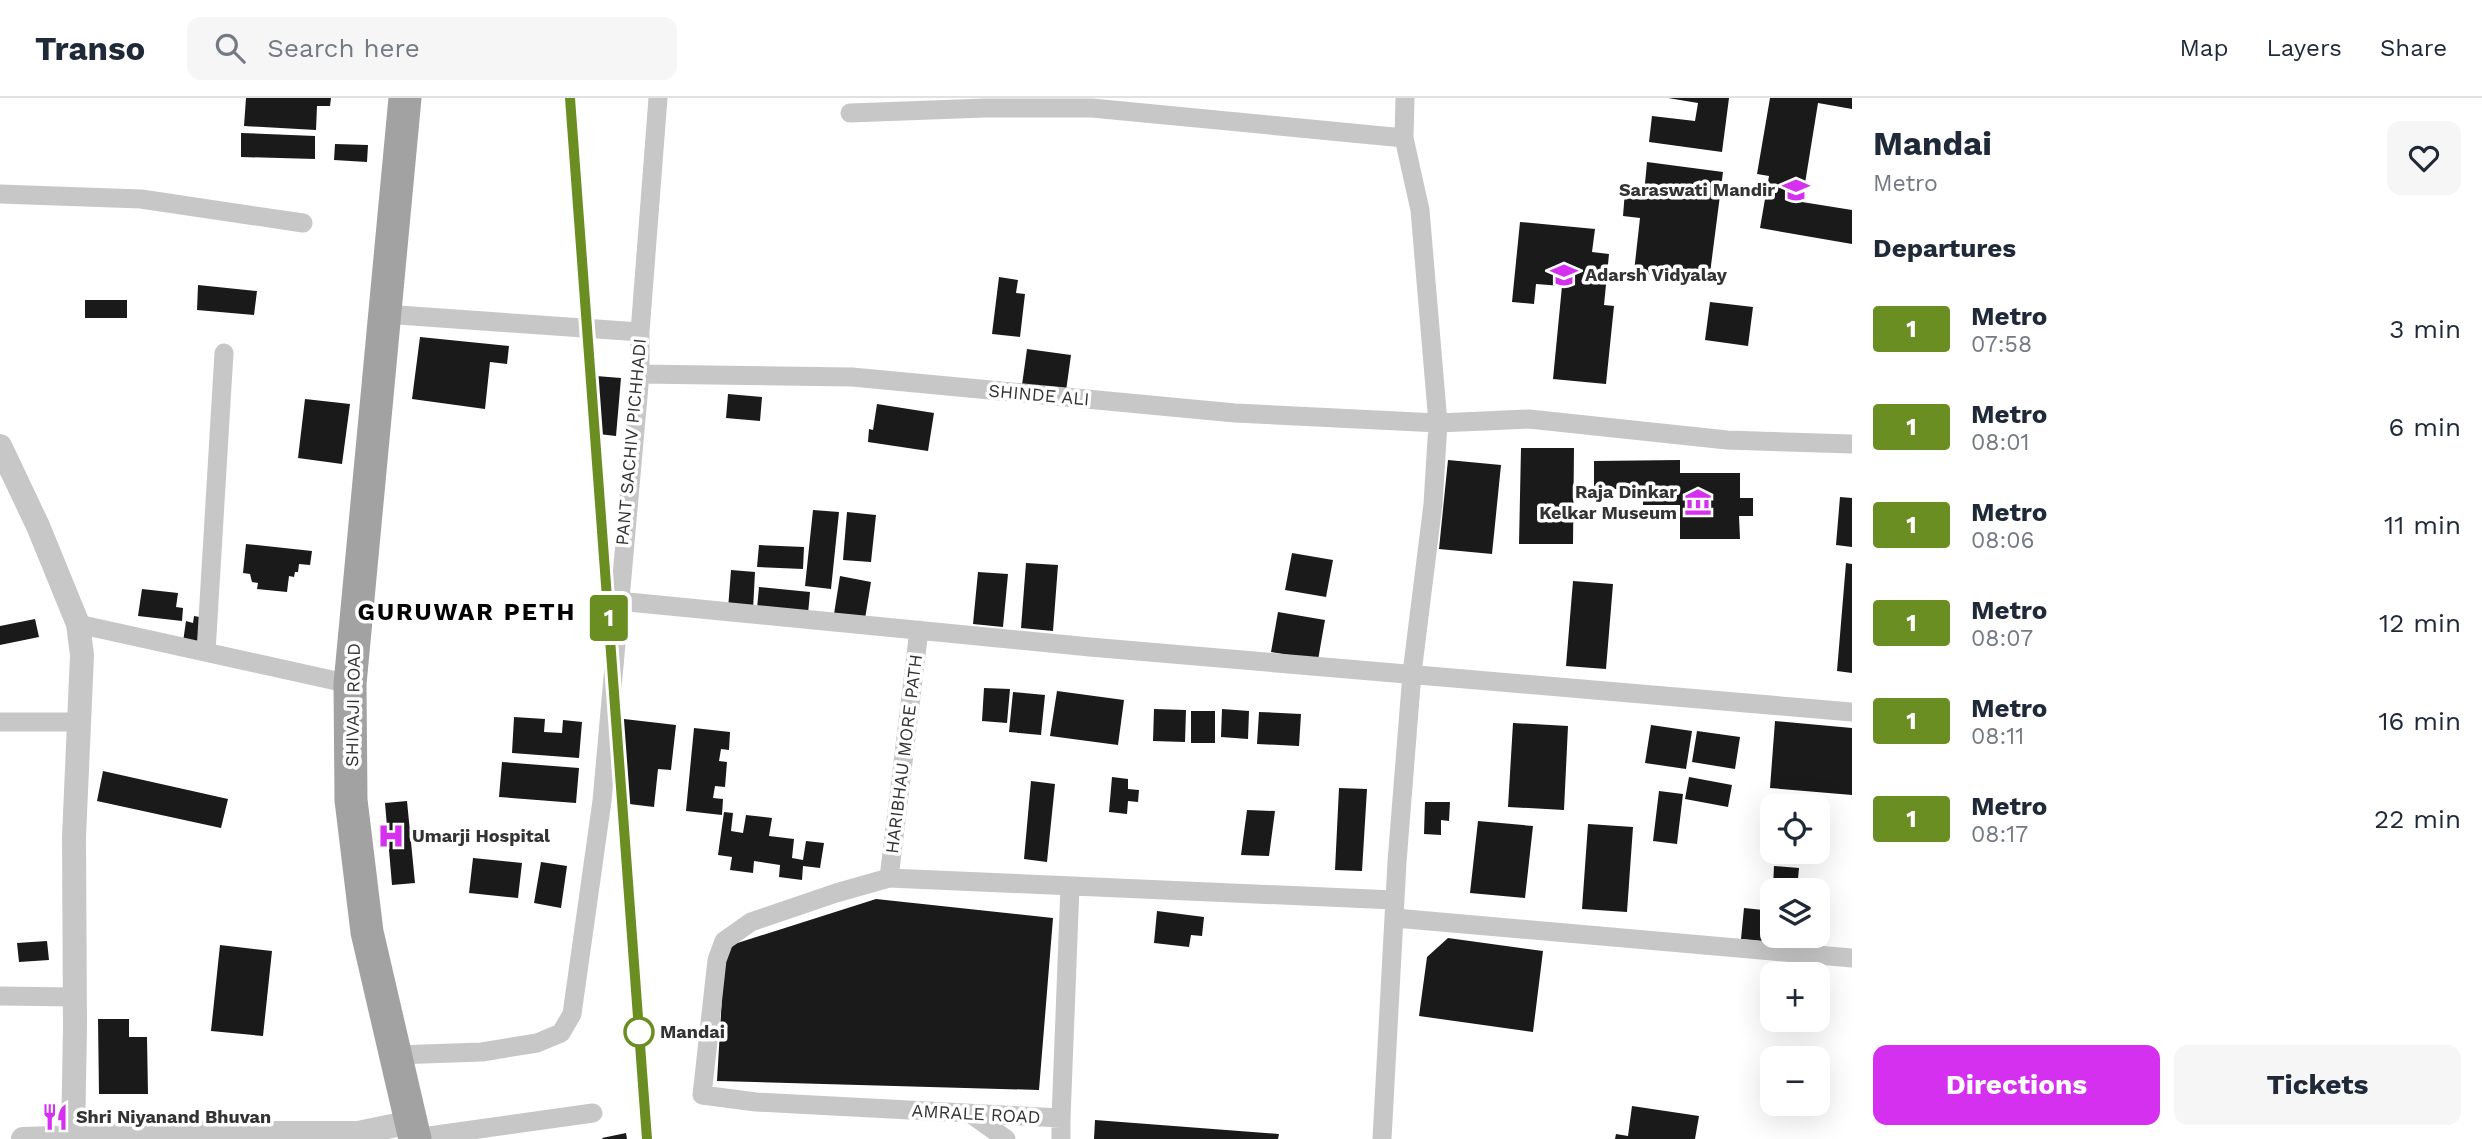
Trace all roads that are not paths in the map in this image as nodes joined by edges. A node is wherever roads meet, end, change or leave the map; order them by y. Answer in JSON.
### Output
{"nodes":[{"id":1,"x":405,"y":98,"type":"edge"},
{"id":2,"x":658,"y":98,"type":"edge"},
{"id":3,"x":1405,"y":98,"type":"edge"},
{"id":4,"x":986,"y":103,"type":"edge"},
{"id":5,"x":850,"y":113,"type":"dead end"},
{"id":6,"x":1404,"y":138,"type":"junction"},
{"id":7,"x":0,"y":194,"type":"edge"},
{"id":8,"x":303,"y":223,"type":"dead end"},
{"id":9,"x":384,"y":314,"type":"junction"},
{"id":10,"x":640,"y":332,"type":"junction"},
{"id":11,"x":224,"y":353,"type":"dead end"},
{"id":12,"x":640,"y":374,"type":"junction"},
{"id":13,"x":1438,"y":423,"type":"junction"},
{"id":14,"x":1852,"y":444,"type":"edge"},
{"id":15,"x":0,"y":446,"type":"edge"},
{"id":16,"x":618,"y":601,"type":"junction"},
{"id":17,"x":78,"y":624,"type":"junction"},
{"id":18,"x":919,"y":630,"type":"junction"},
{"id":19,"x":206,"y":652,"type":"junction"},
{"id":20,"x":1412,"y":673,"type":"junction"},
{"id":21,"x":350,"y":684,"type":"junction"},
{"id":22,"x":1852,"y":712,"type":"edge"},
{"id":23,"x":0,"y":722,"type":"edge"},
{"id":24,"x":80,"y":722,"type":"junction"},
{"id":25,"x":889,"y":878,"type":"junction"},
{"id":26,"x":1070,"y":886,"type":"junction"},
{"id":27,"x":1395,"y":909,"type":"junction"},
{"id":28,"x":1852,"y":958,"type":"edge"},
{"id":29,"x":0,"y":996,"type":"edge"},
{"id":30,"x":75,"y":997,"type":"junction"},
{"id":31,"x":395,"y":1055,"type":"junction"},
{"id":32,"x":593,"y":1113,"type":"dead end"},
{"id":33,"x":971,"y":1114,"type":"junction"},
{"id":34,"x":1061,"y":1118,"type":"junction"},
{"id":35,"x":413,"y":1133,"type":"edge"},
{"id":36,"x":73,"y":1138,"type":"edge"},
{"id":37,"x":23,"y":1139,"type":"edge"},
{"id":38,"x":1006,"y":1139,"type":"edge"},
{"id":39,"x":1061,"y":1139,"type":"edge"},
{"id":40,"x":1382,"y":1139,"type":"edge"}],
"edges":[{"from":1,"to":9,"type":"highway","name":"SHIVAJI ROAD"},
{"from":2,"to":10,"type":"street","name":"PANT SACHIV PICHHADI"},
{"from":3,"to":6,"type":"street"},
{"from":4,"to":5,"type":"street"},
{"from":4,"to":6,"type":"street"},
{"from":6,"to":13,"type":"street"},
{"from":7,"to":8,"type":"street"},
{"from":9,"to":10,"type":"street"},
{"from":9,"to":21,"type":"highway","name":"SHIVAJI ROAD"},
{"from":10,"to":12,"type":"street","name":"PANT SACHIV PICHHADI"},
{"from":11,"to":19,"type":"street"},
{"from":12,"to":13,"type":"street","name":"SHINDE ALI"},
{"from":12,"to":16,"type":"street","name":"PANT SACHIV PICHHADI"},
{"from":13,"to":14,"type":"street","name":"SHINDE ALI"},
{"from":13,"to":20,"type":"street"},
{"from":15,"to":17,"type":"street"},
{"from":16,"to":18,"type":"street"},
{"from":16,"to":31,"type":"street","name":"PANT SACHIV PICHHADI"},
{"from":17,"to":19,"type":"street"},
{"from":17,"to":24,"type":"street"},
{"from":18,"to":20,"type":"street"},
{"from":18,"to":25,"type":"street","name":"HARIBHAU MORE PATH"},
{"from":19,"to":21,"type":"street"},
{"from":20,"to":22,"type":"street"},
{"from":20,"to":27,"type":"street"},
{"from":21,"to":31,"type":"highway","name":"SHIVAJI ROAD"},
{"from":23,"to":24,"type":"street"},
{"from":24,"to":30,"type":"street"},
{"from":25,"to":26,"type":"street"},
{"from":25,"to":33,"type":"street","name":"AMRALE ROAD"},
{"from":26,"to":27,"type":"street"},
{"from":26,"to":34,"type":"street","name":"AMRALE ROAD"},
{"from":27,"to":28,"type":"street"},
{"from":27,"to":40,"type":"street"},
{"from":29,"to":30,"type":"street"},
{"from":30,"to":36,"type":"street"},
{"from":31,"to":35,"type":"highway","name":"SHIVAJI ROAD"},
{"from":32,"to":35,"type":"street"},
{"from":33,"to":34,"type":"street","name":"AMRALE ROAD"},
{"from":33,"to":38,"type":"street"},
{"from":34,"to":39,"type":"street"},
{"from":35,"to":36,"type":"street"},
{"from":36,"to":37,"type":"street"}]}
